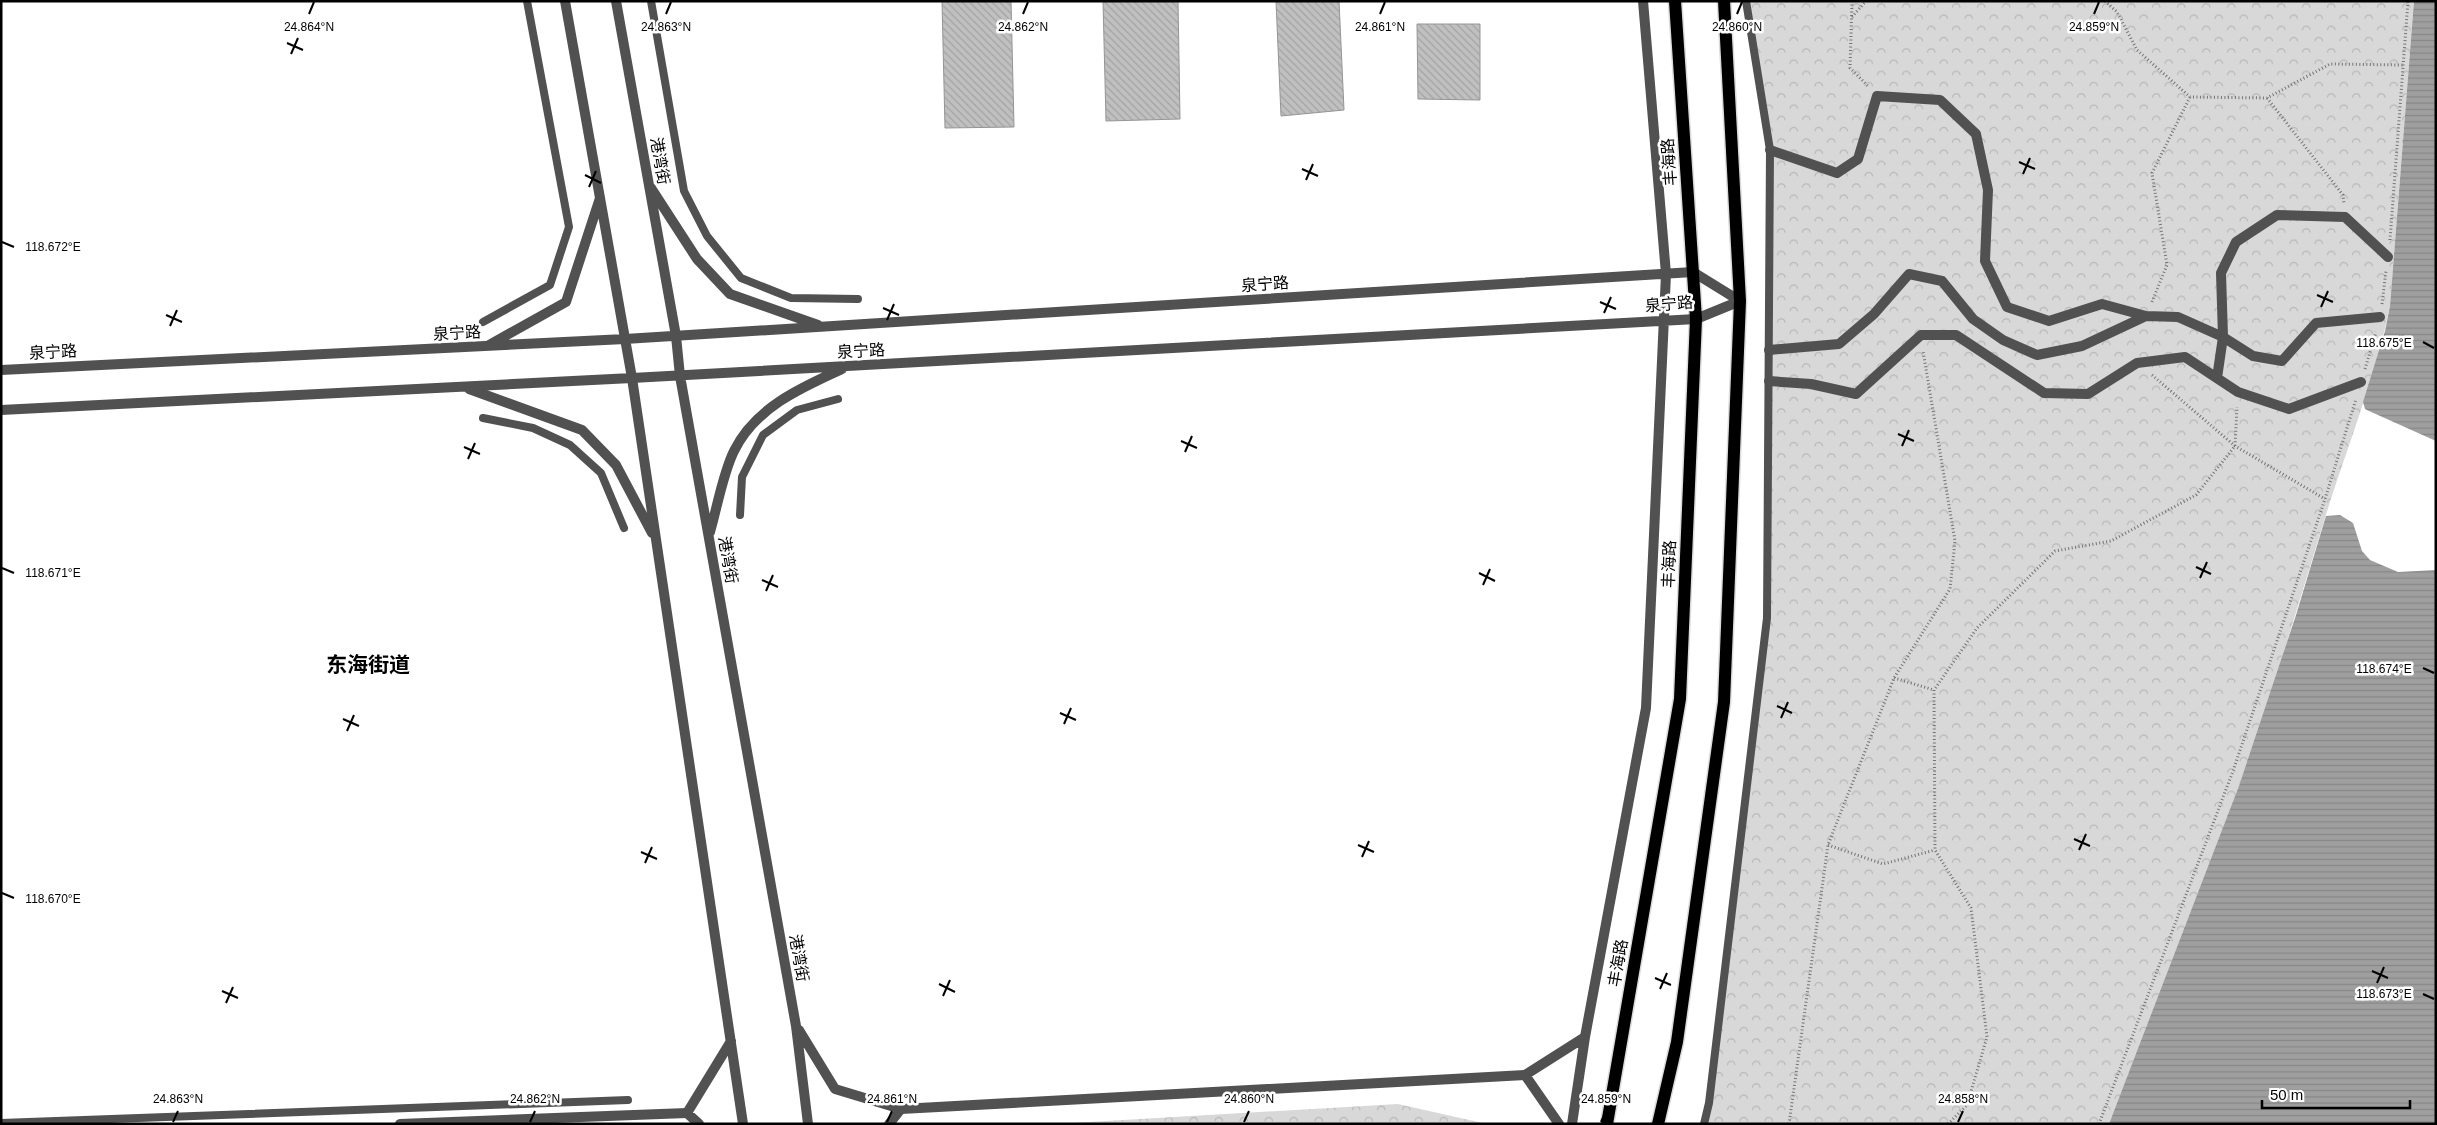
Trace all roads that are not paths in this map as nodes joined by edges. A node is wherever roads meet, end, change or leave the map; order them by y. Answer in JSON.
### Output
{"nodes":[{"id":1,"x":527,"y":1,"type":"edge"},
{"id":2,"x":565,"y":1,"type":"edge"},
{"id":3,"x":616,"y":1,"type":"edge"},
{"id":4,"x":651,"y":1,"type":"edge"},
{"id":5,"x":1643,"y":1,"type":"edge"},
{"id":6,"x":1675,"y":1,"type":"edge"},
{"id":7,"x":1724,"y":1,"type":"edge"},
{"id":8,"x":1746,"y":1,"type":"edge"},
{"id":9,"x":1770,"y":150,"type":"junction"},
{"id":10,"x":649,"y":184,"type":"junction"},
{"id":11,"x":600,"y":197,"type":"junction"},
{"id":12,"x":2388,"y":257,"type":"road end"},
{"id":13,"x":1693,"y":272,"type":"junction"},
{"id":14,"x":1666,"y":274,"type":"junction"},
{"id":15,"x":858,"y":298,"type":"dead end"},
{"id":16,"x":1740,"y":301,"type":"junction"},
{"id":17,"x":2146,"y":316,"type":"junction"},
{"id":18,"x":2380,"y":317,"type":"road end"},
{"id":19,"x":1696,"y":319,"type":"junction"},
{"id":20,"x":1663,"y":321,"type":"junction"},
{"id":21,"x":483,"y":322,"type":"dead end"},
{"id":22,"x":823,"y":327,"type":"junction"},
{"id":23,"x":676,"y":336,"type":"junction"},
{"id":24,"x":2223,"y":337,"type":"junction"},
{"id":25,"x":626,"y":340,"type":"junction"},
{"id":26,"x":487,"y":346,"type":"junction"},
{"id":27,"x":1769,"y":350,"type":"junction"},
{"id":28,"x":848,"y":366,"type":"junction"},
{"id":29,"x":1,"y":370,"type":"edge"},
{"id":30,"x":680,"y":376,"type":"junction"},
{"id":31,"x":632,"y":378,"type":"junction"},
{"id":32,"x":2217,"y":378,"type":"junction"},
{"id":33,"x":1769,"y":381,"type":"junction"},
{"id":34,"x":2361,"y":382,"type":"road end"},
{"id":35,"x":464,"y":387,"type":"junction"},
{"id":36,"x":838,"y":399,"type":"dead end"},
{"id":37,"x":1,"y":410,"type":"edge"},
{"id":38,"x":483,"y":418,"type":"dead end"},
{"id":39,"x":740,"y":515,"type":"dead end"},
{"id":40,"x":624,"y":528,"type":"dead end"},
{"id":41,"x":708,"y":536,"type":"junction"},
{"id":42,"x":656,"y":539,"type":"junction"},
{"id":43,"x":796,"y":1026,"type":"junction"},
{"id":44,"x":1585,"y":1037,"type":"junction"},
{"id":45,"x":731,"y":1041,"type":"junction"},
{"id":46,"x":1525,"y":1076,"type":"junction"},
{"id":47,"x":628,"y":1100,"type":"dead end"},
{"id":48,"x":900,"y":1109,"type":"junction"},
{"id":49,"x":688,"y":1113,"type":"junction"},
{"id":50,"x":1,"y":1123,"type":"edge"},
{"id":51,"x":400,"y":1124,"type":"edge"},
{"id":52,"x":699,"y":1124,"type":"edge"},
{"id":53,"x":743,"y":1124,"type":"edge"},
{"id":54,"x":808,"y":1124,"type":"edge"},
{"id":55,"x":889,"y":1124,"type":"edge"},
{"id":56,"x":1559,"y":1124,"type":"edge"},
{"id":57,"x":1572,"y":1124,"type":"edge"},
{"id":58,"x":1607,"y":1124,"type":"edge"},
{"id":59,"x":1658,"y":1124,"type":"edge"},
{"id":60,"x":1704,"y":1124,"type":"edge"}],
"edges":[{"from":1,"to":21,"type":"lane"},
{"from":2,"to":11,"type":"street"},
{"from":3,"to":10,"type":"street","name":"港湾街"},
{"from":4,"to":15,"type":"lane"},
{"from":5,"to":14,"type":"street"},
{"from":6,"to":13,"type":"main road","name":"丰海路"},
{"from":7,"to":16,"type":"main road"},
{"from":8,"to":9,"type":"lane"},
{"from":9,"to":17,"type":"street"},
{"from":9,"to":27,"type":"lane"},
{"from":10,"to":22,"type":"street"},
{"from":10,"to":23,"type":"street","name":"港湾街"},
{"from":11,"to":25,"type":"street"},
{"from":11,"to":26,"type":"street"},
{"from":12,"to":24,"type":"street"},
{"from":13,"to":14,"type":"street","name":"泉宁路"},
{"from":13,"to":16,"type":"street","name":"泉宁路"},
{"from":13,"to":19,"type":"main road","name":"丰海路"},
{"from":14,"to":20,"type":"street"},
{"from":14,"to":22,"type":"street","name":"泉宁路"},
{"from":16,"to":19,"type":"street","name":"泉宁路"},
{"from":16,"to":59,"type":"main road"},
{"from":17,"to":24,"type":"street"},
{"from":17,"to":27,"type":"street"},
{"from":18,"to":24,"type":"street"},
{"from":19,"to":20,"type":"street","name":"泉宁路"},
{"from":19,"to":58,"type":"main road","name":"丰海路"},
{"from":20,"to":28,"type":"street","name":"泉宁路"},
{"from":20,"to":44,"type":"street"},
{"from":22,"to":23,"type":"street","name":"泉宁路"},
{"from":23,"to":25,"type":"street","name":"泉宁路"},
{"from":23,"to":30,"type":"street","name":"港湾街"},
{"from":24,"to":32,"type":"street"},
{"from":25,"to":26,"type":"street","name":"泉宁路"},
{"from":25,"to":31,"type":"street"},
{"from":26,"to":29,"type":"street","name":"泉宁路"},
{"from":27,"to":33,"type":"lane"},
{"from":28,"to":30,"type":"street","name":"泉宁路"},
{"from":28,"to":41,"type":"street"},
{"from":30,"to":31,"type":"street","name":"泉宁路"},
{"from":30,"to":41,"type":"street","name":"港湾街"},
{"from":31,"to":35,"type":"street","name":"泉宁路"},
{"from":31,"to":42,"type":"street"},
{"from":32,"to":33,"type":"street"},
{"from":32,"to":34,"type":"street"},
{"from":33,"to":60,"type":"lane"},
{"from":35,"to":37,"type":"street","name":"泉宁路"},
{"from":35,"to":42,"type":"street"},
{"from":36,"to":39,"type":"lane"},
{"from":38,"to":40,"type":"lane"},
{"from":41,"to":43,"type":"street","name":"港湾街"},
{"from":42,"to":45,"type":"street"},
{"from":43,"to":48,"type":"street"},
{"from":43,"to":54,"type":"street","name":"港湾街"},
{"from":44,"to":46,"type":"street"},
{"from":44,"to":57,"type":"street"},
{"from":45,"to":49,"type":"street"},
{"from":45,"to":53,"type":"street"},
{"from":46,"to":48,"type":"street"},
{"from":46,"to":56,"type":"street"},
{"from":47,"to":50,"type":"lane"},
{"from":48,"to":55,"type":"street"},
{"from":49,"to":51,"type":"street"},
{"from":49,"to":52,"type":"street"}]}
